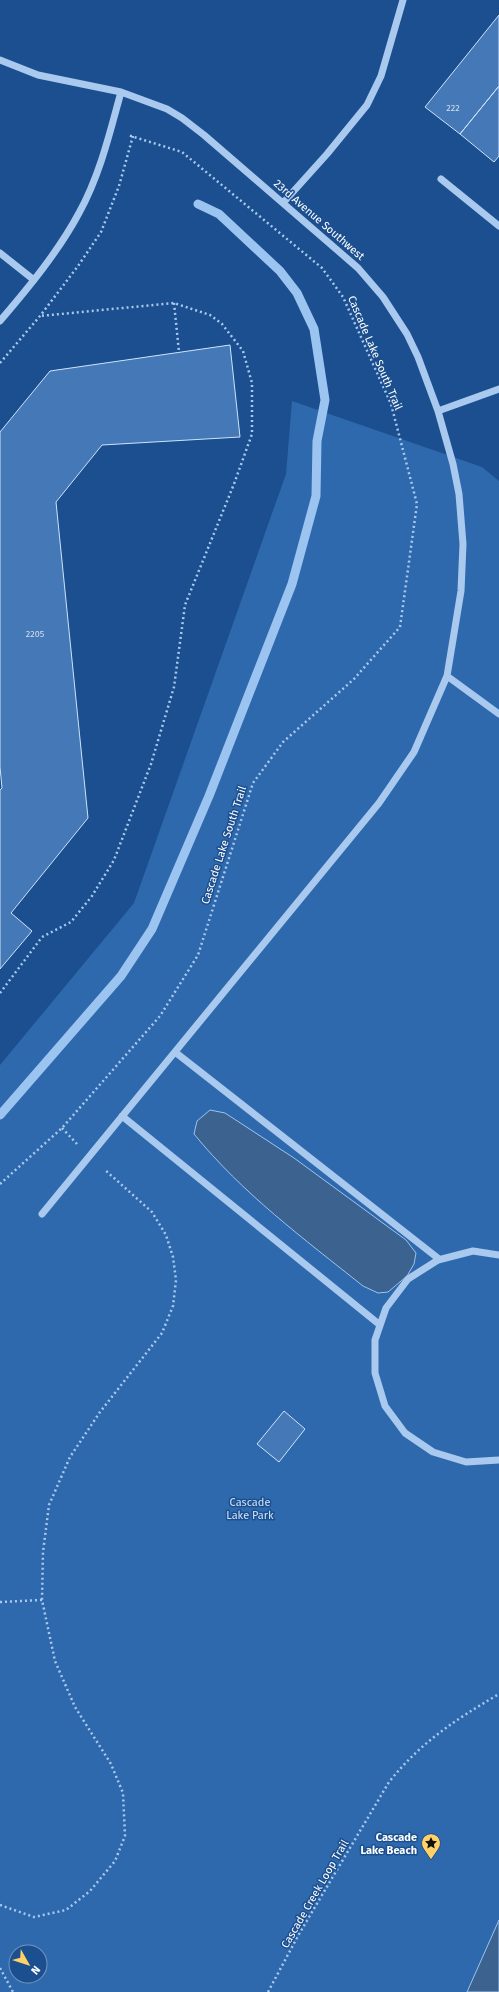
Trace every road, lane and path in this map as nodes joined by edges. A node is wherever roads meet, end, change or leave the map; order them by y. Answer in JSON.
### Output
{"nodes":[{"id":1,"x":403,"y":0,"type":"edge"},
{"id":2,"x":0,"y":60,"type":"edge"},
{"id":3,"x":121,"y":92,"type":"junction"},
{"id":4,"x":440,"y":179,"type":"dead end"},
{"id":5,"x":283,"y":203,"type":"junction"},
{"id":6,"x":499,"y":226,"type":"edge"},
{"id":7,"x":0,"y":253,"type":"edge"},
{"id":8,"x":34,"y":280,"type":"junction"},
{"id":9,"x":174,"y":303,"type":"junction"},
{"id":10,"x":40,"y":316,"type":"junction"},
{"id":11,"x":0,"y":321,"type":"edge"},
{"id":12,"x":179,"y":352,"type":"dead end"},
{"id":13,"x":0,"y":362,"type":"edge"},
{"id":14,"x":499,"y":389,"type":"edge"},
{"id":15,"x":438,"y":411,"type":"junction"},
{"id":16,"x":447,"y":676,"type":"junction"},
{"id":17,"x":499,"y":714,"type":"edge"},
{"id":18,"x":0,"y":993,"type":"edge"},
{"id":19,"x":175,"y":1052,"type":"junction"},
{"id":20,"x":122,"y":1116,"type":"junction"},
{"id":21,"x":62,"y":1128,"type":"junction"},
{"id":22,"x":89,"y":1156,"type":"junction"},
{"id":23,"x":0,"y":1184,"type":"edge"},
{"id":24,"x":42,"y":1214,"type":"dead end"},
{"id":25,"x":499,"y":1254,"type":"edge"},
{"id":26,"x":439,"y":1260,"type":"junction"},
{"id":27,"x":380,"y":1325,"type":"junction"},
{"id":28,"x":499,"y":1460,"type":"edge"},
{"id":29,"x":42,"y":1600,"type":"junction"},
{"id":30,"x":0,"y":1602,"type":"edge"},
{"id":31,"x":499,"y":1694,"type":"edge"},
{"id":32,"x":0,"y":1905,"type":"edge"},
{"id":33,"x":0,"y":1968,"type":"edge"},
{"id":34,"x":13,"y":1992,"type":"edge"},
{"id":35,"x":268,"y":1992,"type":"edge"}],
"edges":[{"from":1,"to":5,"type":"street"},
{"from":2,"to":3,"type":"street","name":"23rd Avenue Southwest"},
{"from":3,"to":5,"type":"street","name":"23rd Avenue Southwest"},
{"from":3,"to":8,"type":"street"},
{"from":4,"to":6,"type":"street"},
{"from":5,"to":15,"type":"street","name":"23rd Avenue Southwest"},
{"from":7,"to":8,"type":"street"},
{"from":8,"to":11,"type":"street"},
{"from":9,"to":10,"type":"path"},
{"from":9,"to":12,"type":"path"},
{"from":9,"to":18,"type":"path"},
{"from":10,"to":13,"type":"path"},
{"from":10,"to":21,"type":"path","name":"Cascade Lake South Trail"},
{"from":14,"to":15,"type":"street"},
{"from":15,"to":16,"type":"street","name":"23rd Avenue Southwest"},
{"from":16,"to":17,"type":"street"},
{"from":16,"to":19,"type":"street","name":"23rd Avenue Southwest"},
{"from":19,"to":20,"type":"street","name":"23rd Avenue Southwest"},
{"from":19,"to":26,"type":"street"},
{"from":20,"to":22,"type":"street","name":"23rd Avenue Southwest"},
{"from":20,"to":27,"type":"street"},
{"from":21,"to":22,"type":"path"},
{"from":21,"to":23,"type":"path","name":"Cascade Lake South Trail"},
{"from":22,"to":24,"type":"street","name":"23rd Avenue Southwest"},
{"from":22,"to":29,"type":"path"},
{"from":25,"to":26,"type":"street"},
{"from":26,"to":27,"type":"street"},
{"from":27,"to":28,"type":"street"},
{"from":29,"to":30,"type":"path"},
{"from":29,"to":32,"type":"path"},
{"from":31,"to":35,"type":"path","name":"Cascade Creek Loop Trail"},
{"from":33,"to":34,"type":"path"}]}
